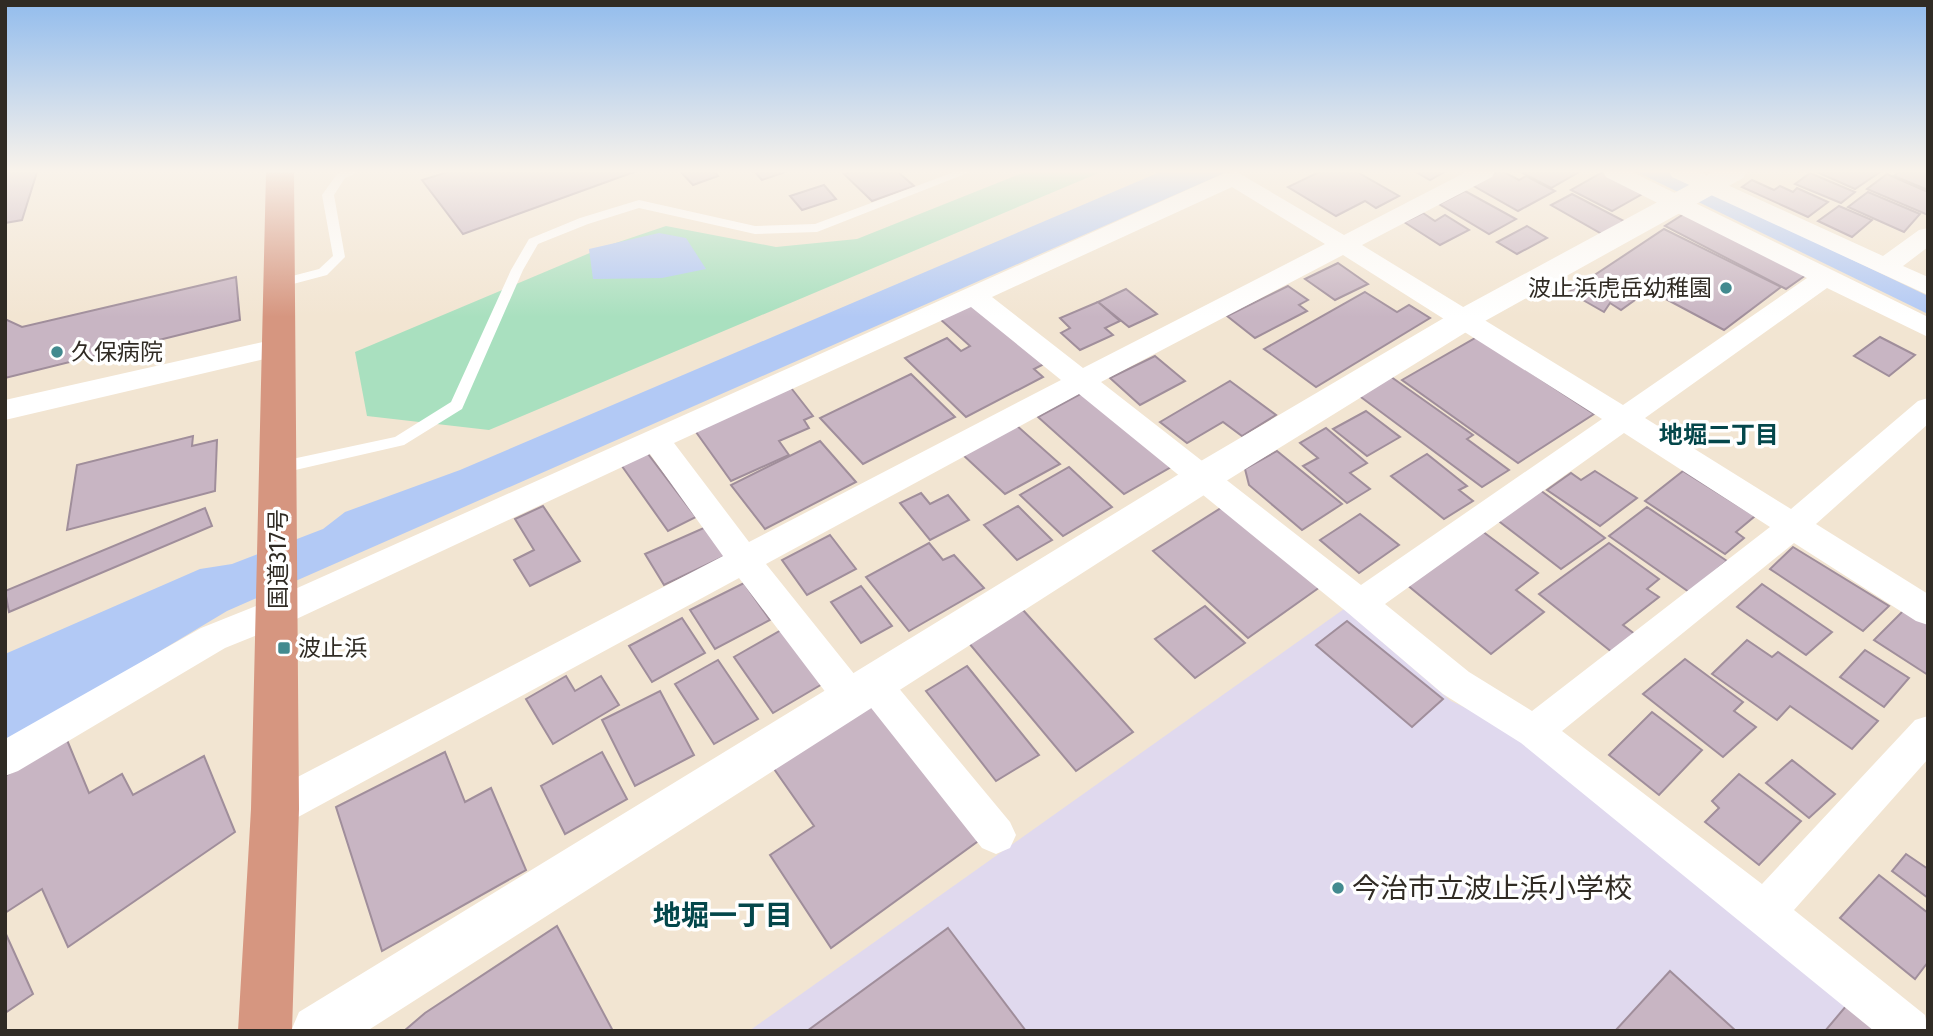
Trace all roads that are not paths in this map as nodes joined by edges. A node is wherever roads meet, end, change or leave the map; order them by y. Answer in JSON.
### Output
{"nodes":[{"id":1,"x":279,"y":220,"type":"edge"},
{"id":2,"x":332,"y":220,"type":"edge"},
{"id":3,"x":586,"y":220,"type":"edge"},
{"id":4,"x":712,"y":220,"type":"edge"},
{"id":5,"x":837,"y":220,"type":"edge"},
{"id":6,"x":1140,"y":220,"type":"edge"},
{"id":7,"x":1302,"y":220,"type":"edge"},
{"id":8,"x":1392,"y":220,"type":"edge"},
{"id":9,"x":1635,"y":220,"type":"edge"},
{"id":10,"x":1750,"y":220,"type":"edge"},
{"id":11,"x":1782,"y":220,"type":"edge"},
{"id":12,"x":1928,"y":235,"type":"edge"},
{"id":13,"x":1344,"y":246,"type":"junction"},
{"id":14,"x":1885,"y":267,"type":"junction"},
{"id":15,"x":1826,"y":277,"type":"junction"},
{"id":16,"x":278,"y":284,"type":"junction"},
{"id":17,"x":1928,"y":287,"type":"edge"},
{"id":18,"x":974,"y":296,"type":"junction"},
{"id":19,"x":1465,"y":319,"type":"junction"},
{"id":20,"x":1928,"y":328,"type":"edge"},
{"id":21,"x":276,"y":348,"type":"junction"},
{"id":22,"x":1081,"y":381,"type":"junction"},
{"id":23,"x":1928,"y":408,"type":"edge"},
{"id":24,"x":5,"y":410,"type":"edge"},
{"id":25,"x":1623,"y":419,"type":"junction"},
{"id":26,"x":655,"y":439,"type":"junction"},
{"id":27,"x":278,"y":468,"type":"junction"},
{"id":28,"x":1202,"y":478,"type":"junction"},
{"id":29,"x":1793,"y":526,"type":"junction"},
{"id":30,"x":745,"y":561,"type":"junction"},
{"id":31,"x":277,"y":603,"type":"junction"},
{"id":32,"x":1360,"y":603,"type":"junction"},
{"id":33,"x":1928,"y":611,"type":"edge"},
{"id":34,"x":863,"y":692,"type":"junction"},
{"id":35,"x":1534,"y":731,"type":"junction"},
{"id":36,"x":1928,"y":732,"type":"edge"},
{"id":37,"x":5,"y":760,"type":"edge"},
{"id":38,"x":275,"y":809,"type":"junction"},
{"id":39,"x":996,"y":835,"type":"dead end"},
{"id":40,"x":1763,"y":912,"type":"junction"},
{"id":41,"x":264,"y":1031,"type":"edge"},
{"id":42,"x":318,"y":1031,"type":"edge"},
{"id":43,"x":1909,"y":1031,"type":"edge"}],
"edges":[{"from":1,"to":16,"type":"highway","name":"国道317号"},
{"from":2,"to":16,"type":"lane"},
{"from":3,"to":27,"type":"lane"},
{"from":4,"to":5,"type":"lane"},
{"from":6,"to":18,"type":"street"},
{"from":7,"to":13,"type":"street"},
{"from":8,"to":13,"type":"street"},
{"from":9,"to":19,"type":"street"},
{"from":10,"to":15,"type":"street"},
{"from":11,"to":14,"type":"street"},
{"from":12,"to":14,"type":"street"},
{"from":13,"to":19,"type":"street"},
{"from":13,"to":22,"type":"street"},
{"from":14,"to":17,"type":"street"},
{"from":15,"to":20,"type":"street"},
{"from":15,"to":25,"type":"street"},
{"from":16,"to":21,"type":"highway","name":"国道317号"},
{"from":18,"to":22,"type":"street"},
{"from":18,"to":26,"type":"street"},
{"from":19,"to":25,"type":"street"},
{"from":19,"to":28,"type":"street"},
{"from":21,"to":24,"type":"street"},
{"from":21,"to":27,"type":"highway","name":"国道317号"},
{"from":22,"to":28,"type":"street"},
{"from":22,"to":30,"type":"street"},
{"from":23,"to":29,"type":"street"},
{"from":25,"to":29,"type":"street"},
{"from":25,"to":32,"type":"street"},
{"from":26,"to":30,"type":"street"},
{"from":26,"to":31,"type":"street"},
{"from":27,"to":31,"type":"highway","name":"国道317号"},
{"from":28,"to":32,"type":"street"},
{"from":28,"to":34,"type":"street"},
{"from":29,"to":33,"type":"street"},
{"from":29,"to":35,"type":"street"},
{"from":30,"to":34,"type":"street"},
{"from":30,"to":38,"type":"street"},
{"from":31,"to":37,"type":"street"},
{"from":31,"to":38,"type":"highway","name":"国道317号"},
{"from":32,"to":35,"type":"street"},
{"from":34,"to":39,"type":"street"},
{"from":34,"to":42,"type":"street"},
{"from":35,"to":40,"type":"street"},
{"from":36,"to":40,"type":"street"},
{"from":38,"to":41,"type":"highway","name":"国道317号"},
{"from":40,"to":43,"type":"street"}]}
